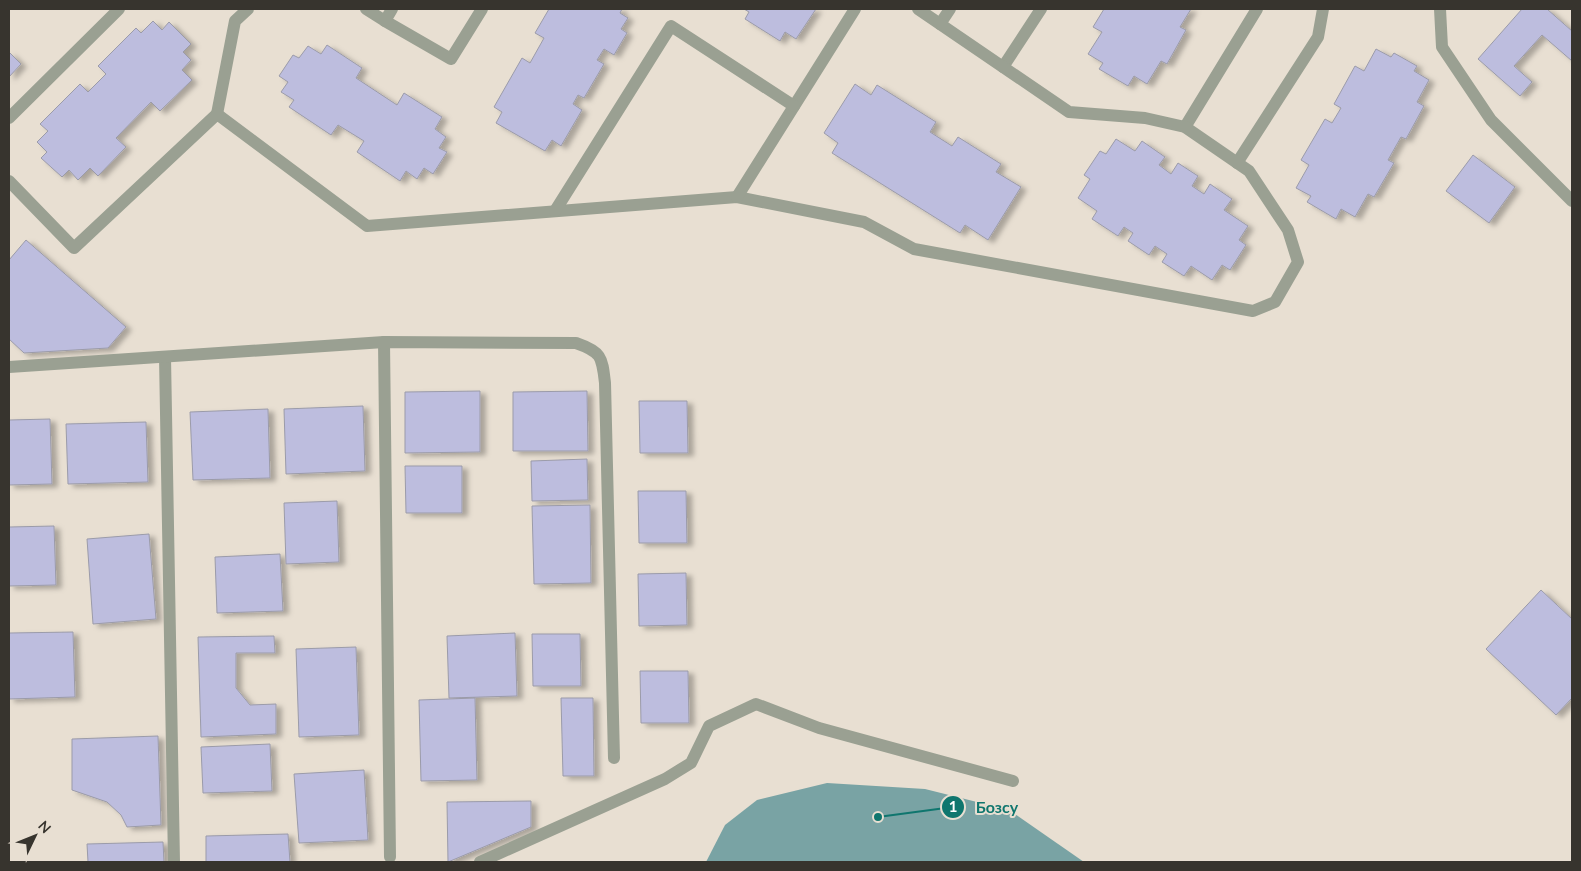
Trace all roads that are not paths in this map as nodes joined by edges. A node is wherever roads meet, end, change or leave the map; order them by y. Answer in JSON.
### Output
{"nodes":[{"id":1,"x":119,"y":9,"type":"edge"},
{"id":2,"x":248,"y":9,"type":"edge"},
{"id":3,"x":366,"y":9,"type":"edge"},
{"id":4,"x":392,"y":9,"type":"edge"},
{"id":5,"x":482,"y":9,"type":"edge"},
{"id":6,"x":855,"y":9,"type":"edge"},
{"id":7,"x":918,"y":9,"type":"edge"},
{"id":8,"x":950,"y":9,"type":"edge"},
{"id":9,"x":1041,"y":9,"type":"edge"},
{"id":10,"x":1257,"y":9,"type":"edge"},
{"id":11,"x":1323,"y":9,"type":"edge"},
{"id":12,"x":1440,"y":9,"type":"edge"},
{"id":13,"x":385,"y":21,"type":"junction"},
{"id":14,"x":940,"y":24,"type":"junction"},
{"id":15,"x":1003,"y":67,"type":"junction"},
{"id":16,"x":794,"y":106,"type":"junction"},
{"id":17,"x":217,"y":114,"type":"junction"},
{"id":18,"x":9,"y":118,"type":"edge"},
{"id":19,"x":1185,"y":127,"type":"junction"},
{"id":20,"x":1237,"y":163,"type":"junction"},
{"id":21,"x":9,"y":181,"type":"edge"},
{"id":22,"x":737,"y":197,"type":"junction"},
{"id":23,"x":1572,"y":201,"type":"edge"},
{"id":24,"x":555,"y":211,"type":"junction"},
{"id":25,"x":384,"y":342,"type":"junction"},
{"id":26,"x":165,"y":358,"type":"junction"},
{"id":27,"x":9,"y":367,"type":"edge"},
{"id":28,"x":614,"y":758,"type":"dead end"},
{"id":29,"x":1013,"y":781,"type":"dead end"},
{"id":30,"x":390,"y":858,"type":"dead end"},
{"id":31,"x":174,"y":862,"type":"edge"},
{"id":32,"x":480,"y":862,"type":"edge"}],
"edges":[{"from":1,"to":18,"type":"street"},
{"from":2,"to":17,"type":"street"},
{"from":3,"to":13,"type":"street"},
{"from":4,"to":13,"type":"street"},
{"from":5,"to":13,"type":"street"},
{"from":6,"to":16,"type":"street"},
{"from":7,"to":14,"type":"street"},
{"from":8,"to":14,"type":"street"},
{"from":9,"to":15,"type":"street"},
{"from":10,"to":19,"type":"street"},
{"from":11,"to":20,"type":"street"},
{"from":12,"to":23,"type":"street"},
{"from":14,"to":15,"type":"street"},
{"from":15,"to":19,"type":"street"},
{"from":16,"to":22,"type":"street"},
{"from":16,"to":24,"type":"street"},
{"from":17,"to":21,"type":"street"},
{"from":17,"to":24,"type":"street"},
{"from":19,"to":20,"type":"street"},
{"from":20,"to":22,"type":"street"},
{"from":22,"to":24,"type":"street"},
{"from":25,"to":26,"type":"street"},
{"from":25,"to":28,"type":"street"},
{"from":25,"to":30,"type":"street"},
{"from":26,"to":27,"type":"street"},
{"from":26,"to":31,"type":"street"},
{"from":29,"to":32,"type":"street"}]}
